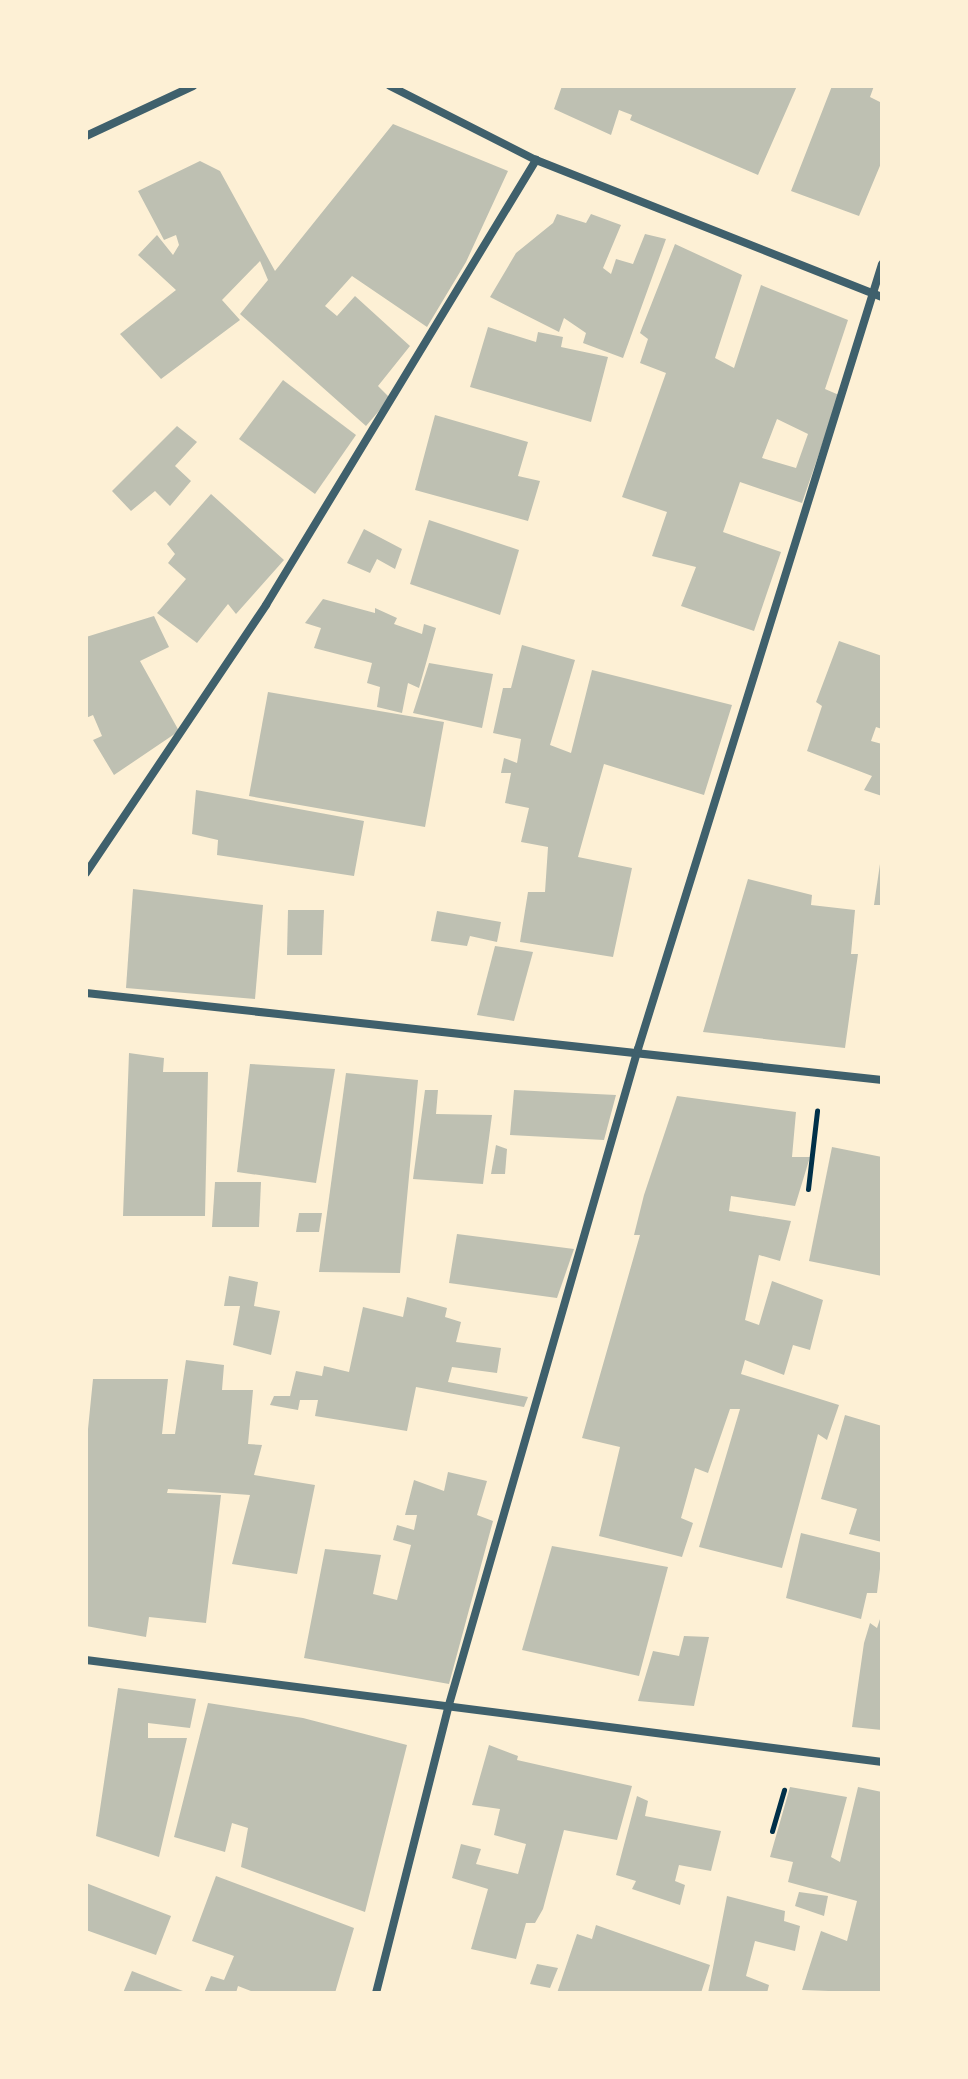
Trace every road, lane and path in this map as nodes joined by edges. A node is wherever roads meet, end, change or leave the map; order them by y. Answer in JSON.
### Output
{"nodes":[{"id":1,"x":193,"y":86,"type":"edge"},
{"id":2,"x":390,"y":86,"type":"edge"},
{"id":3,"x":86,"y":136,"type":"edge"},
{"id":4,"x":536,"y":160,"type":"junction"},
{"id":5,"x":882,"y":264,"type":"edge"},
{"id":6,"x":877,"y":295,"type":"edge"},
{"id":7,"x":86,"y":873,"type":"edge"},
{"id":8,"x":86,"y":993,"type":"edge"},
{"id":9,"x":638,"y":1049,"type":"junction"},
{"id":10,"x":822,"y":1075,"type":"junction"},
{"id":11,"x":882,"y":1080,"type":"edge"},
{"id":12,"x":808,"y":1189,"type":"dead end"},
{"id":13,"x":86,"y":1660,"type":"edge"},
{"id":14,"x":448,"y":1708,"type":"junction"},
{"id":15,"x":882,"y":1762,"type":"edge"},
{"id":16,"x":376,"y":1993,"type":"edge"}],
"edges":[{"from":1,"to":3,"type":"street"},
{"from":2,"to":4,"type":"street"},
{"from":4,"to":6,"type":"street"},
{"from":4,"to":7,"type":"street"},
{"from":5,"to":6,"type":"street"},
{"from":6,"to":9,"type":"street"},
{"from":8,"to":9,"type":"street"},
{"from":9,"to":10,"type":"street"},
{"from":9,"to":14,"type":"street"},
{"from":10,"to":11,"type":"street"},
{"from":10,"to":12,"type":"path"},
{"from":13,"to":14,"type":"street"},
{"from":14,"to":15,"type":"street"},
{"from":14,"to":16,"type":"street"}]}
